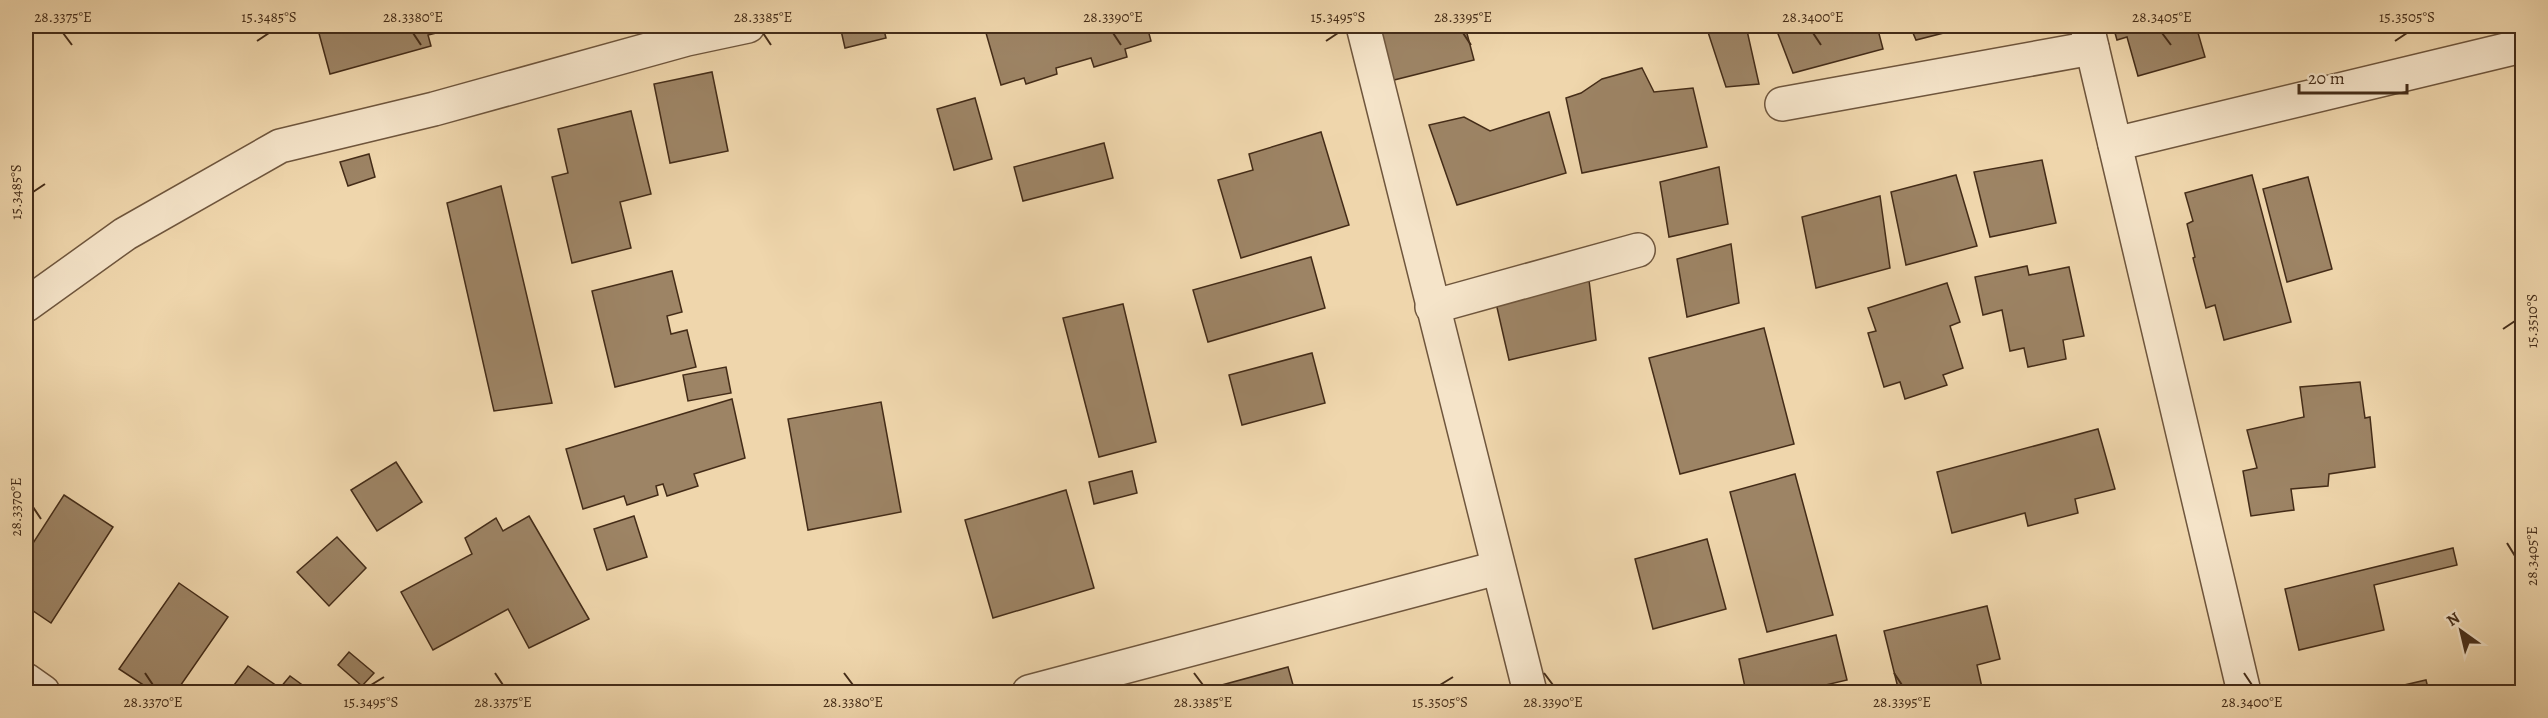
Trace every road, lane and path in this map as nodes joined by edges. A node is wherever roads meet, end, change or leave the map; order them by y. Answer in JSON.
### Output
{"nodes":[{"id":1,"x":748,"y":26,"type":"edge"},
{"id":2,"x":1363,"y":26,"type":"edge"},
{"id":3,"x":685,"y":32,"type":"edge"},
{"id":4,"x":2090,"y":37,"type":"edge"},
{"id":5,"x":2523,"y":46,"type":"edge"},
{"id":6,"x":1782,"y":104,"type":"dead end"},
{"id":7,"x":2115,"y":144,"type":"junction"},
{"id":8,"x":1638,"y":250,"type":"dead end"},
{"id":9,"x":26,"y":305,"type":"edge"},
{"id":10,"x":1432,"y":307,"type":"junction"},
{"id":11,"x":1497,"y":568,"type":"junction"},
{"id":12,"x":26,"y":680,"type":"edge"},
{"id":13,"x":43,"y":693,"type":"edge"},
{"id":14,"x":1029,"y":693,"type":"edge"},
{"id":15,"x":1530,"y":693,"type":"edge"},
{"id":16,"x":2244,"y":693,"type":"edge"}],
"edges":[{"from":1,"to":3,"type":"street"},
{"from":2,"to":10,"type":"street"},
{"from":3,"to":9,"type":"street"},
{"from":4,"to":6,"type":"street"},
{"from":4,"to":7,"type":"street"},
{"from":5,"to":7,"type":"street"},
{"from":7,"to":16,"type":"street"},
{"from":8,"to":10,"type":"street"},
{"from":10,"to":11,"type":"street"},
{"from":11,"to":14,"type":"street"},
{"from":11,"to":15,"type":"street"},
{"from":12,"to":13,"type":"street"}]}
